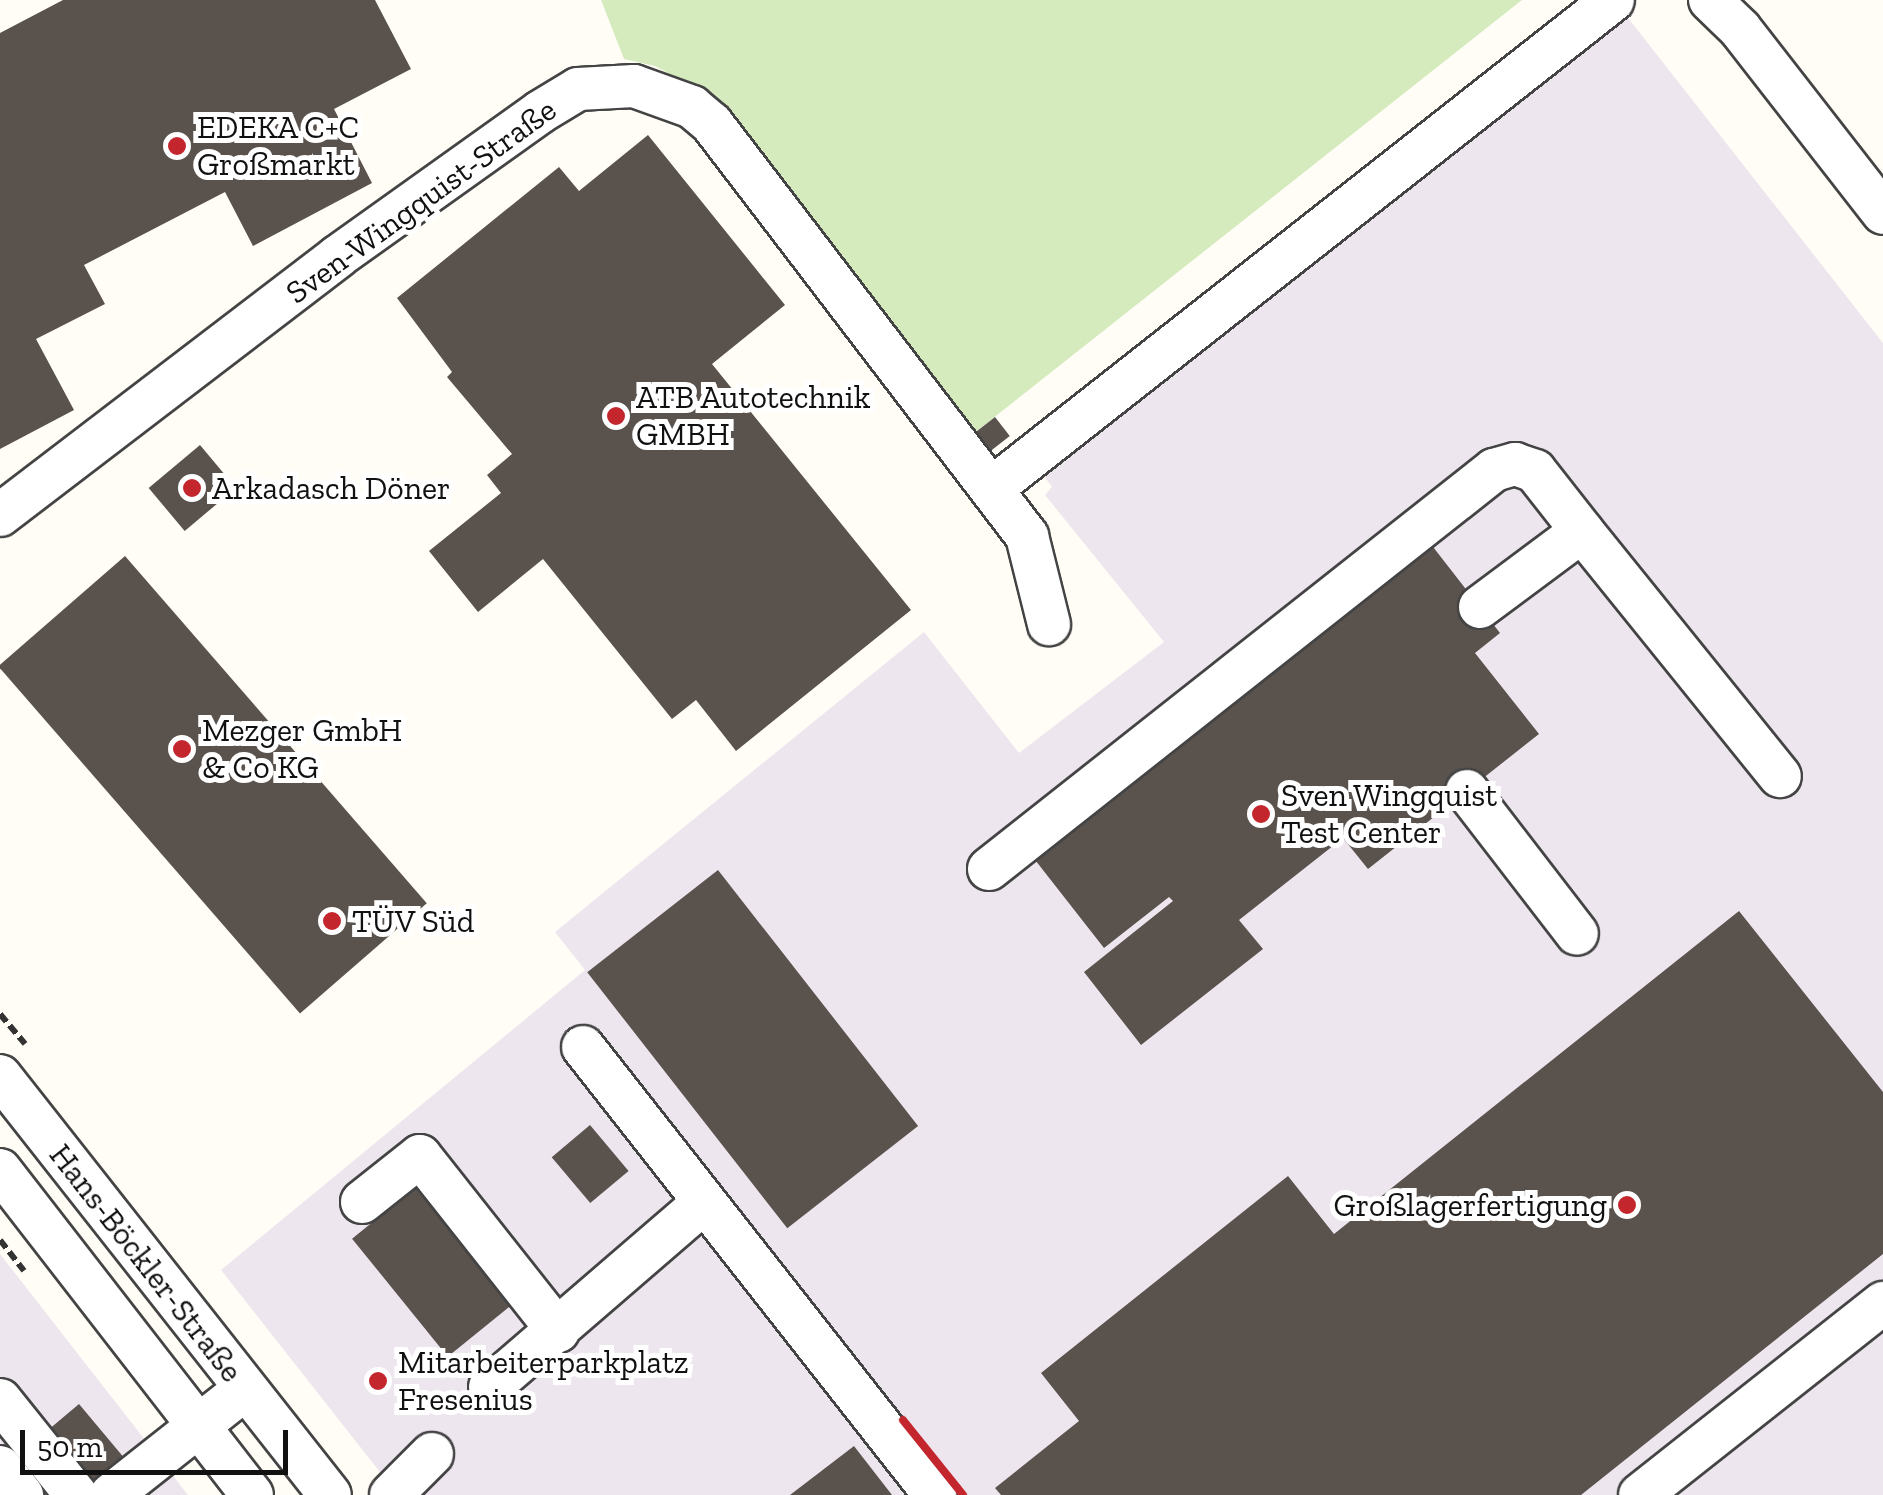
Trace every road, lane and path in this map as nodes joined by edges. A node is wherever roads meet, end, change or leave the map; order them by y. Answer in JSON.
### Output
{"nodes":[{"id":1,"x":1613,"y":0,"type":"edge"},
{"id":2,"x":1710,"y":0,"type":"edge"},
{"id":3,"x":1883,"y":213,"type":"edge"},
{"id":4,"x":991,"y":488,"type":"junction"},
{"id":5,"x":0,"y":516,"type":"edge"},
{"id":6,"x":1582,"y":531,"type":"junction"},
{"id":7,"x":1480,"y":607,"type":"dead end"},
{"id":8,"x":1049,"y":624,"type":"dead end"},
{"id":9,"x":1780,"y":776,"type":"dead end"},
{"id":10,"x":1466,"y":791,"type":"dead end"},
{"id":11,"x":989,"y":869,"type":"dead end"},
{"id":12,"x":1577,"y":934,"type":"dead end"},
{"id":13,"x":584,"y":1047,"type":"dead end"},
{"id":14,"x":0,"y":1076,"type":"edge"},
{"id":15,"x":0,"y":1170,"type":"edge"},
{"id":16,"x":362,"y":1202,"type":"dead end"},
{"id":17,"x":702,"y":1204,"type":"junction"},
{"id":18,"x":1883,"y":1302,"type":"edge"},
{"id":19,"x":558,"y":1331,"type":"junction"},
{"id":20,"x":490,"y":1386,"type":"dead end"},
{"id":21,"x":244,"y":1389,"type":"junction"},
{"id":22,"x":0,"y":1400,"type":"edge"},
{"id":23,"x":198,"y":1427,"type":"junction"},
{"id":24,"x":432,"y":1454,"type":"dead end"},
{"id":25,"x":0,"y":1466,"type":"edge"},
{"id":26,"x":22,"y":1495,"type":"edge"},
{"id":27,"x":76,"y":1495,"type":"edge"},
{"id":28,"x":111,"y":1495,"type":"edge"},
{"id":29,"x":252,"y":1495,"type":"edge"},
{"id":30,"x":330,"y":1495,"type":"edge"},
{"id":31,"x":390,"y":1495,"type":"edge"},
{"id":32,"x":935,"y":1495,"type":"edge"},
{"id":33,"x":1640,"y":1495,"type":"edge"}],
"edges":[{"from":1,"to":4,"type":"street"},
{"from":2,"to":3,"type":"street"},
{"from":4,"to":5,"type":"street","name":"Sven-Wingquist-Straße"},
{"from":4,"to":8,"type":"street","name":"Sven-Wingquist-Straße"},
{"from":6,"to":7,"type":"street"},
{"from":6,"to":9,"type":"street"},
{"from":6,"to":11,"type":"street"},
{"from":10,"to":12,"type":"street"},
{"from":13,"to":17,"type":"street"},
{"from":14,"to":21,"type":"street","name":"Hans-Böckler-Straße"},
{"from":15,"to":23,"type":"street","name":"Hans-Böckler-Straße"},
{"from":16,"to":19,"type":"street"},
{"from":17,"to":19,"type":"street"},
{"from":17,"to":32,"type":"street"},
{"from":18,"to":33,"type":"street"},
{"from":19,"to":20,"type":"street"},
{"from":21,"to":23,"type":"street"},
{"from":21,"to":30,"type":"street","name":"Hans-Böckler-Straße"},
{"from":22,"to":27,"type":"street"},
{"from":23,"to":28,"type":"street"},
{"from":23,"to":29,"type":"street","name":"Hans-Böckler-Straße"},
{"from":24,"to":31,"type":"street"},
{"from":25,"to":26,"type":"street"}]}
